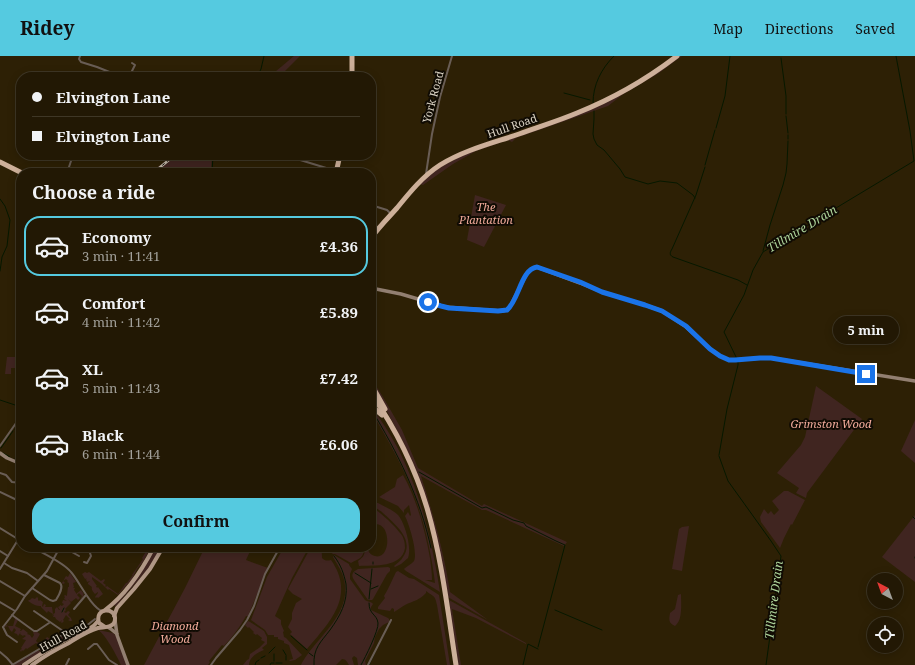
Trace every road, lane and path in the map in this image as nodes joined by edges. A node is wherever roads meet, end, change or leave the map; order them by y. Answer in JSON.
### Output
{"nodes":[{"id":1,"x":80,"y":56,"type":"edge"},
{"id":2,"x":352,"y":56,"type":"edge"},
{"id":3,"x":452,"y":56,"type":"edge"},
{"id":4,"x":677,"y":56,"type":"edge"},
{"id":5,"x":137,"y":62,"type":"dead end"},
{"id":6,"x":109,"y":72,"type":"edge"},
{"id":7,"x":131,"y":72,"type":"edge"},
{"id":8,"x":352,"y":72,"type":"edge"},
{"id":9,"x":300,"y":160,"type":"edge"},
{"id":10,"x":0,"y":162,"type":"edge"},
{"id":11,"x":0,"y":166,"type":"edge"},
{"id":12,"x":427,"y":166,"type":"junction"},
{"id":13,"x":325,"y":168,"type":"edge"},
{"id":14,"x":16,"y":170,"type":"edge"},
{"id":15,"x":431,"y":172,"type":"junction"},
{"id":16,"x":16,"y":174,"type":"edge"},
{"id":17,"x":424,"y":178,"type":"junction"},
{"id":18,"x":376,"y":207,"type":"edge"},
{"id":19,"x":391,"y":214,"type":"junction"},
{"id":20,"x":376,"y":232,"type":"edge"},
{"id":21,"x":376,"y":289,"type":"edge"},
{"id":22,"x":915,"y":382,"type":"edge"},
{"id":23,"x":376,"y":393,"type":"edge"},
{"id":24,"x":376,"y":401,"type":"edge"},
{"id":25,"x":376,"y":406,"type":"edge"},
{"id":26,"x":376,"y":410,"type":"edge"},
{"id":27,"x":382,"y":415,"type":"junction"},
{"id":28,"x":16,"y":423,"type":"edge"},
{"id":29,"x":396,"y":434,"type":"junction"},
{"id":30,"x":0,"y":446,"type":"edge"},
{"id":31,"x":0,"y":453,"type":"edge"},
{"id":32,"x":16,"y":462,"type":"edge"},
{"id":33,"x":0,"y":473,"type":"edge"},
{"id":34,"x":16,"y":482,"type":"edge"},
{"id":35,"x":0,"y":492,"type":"edge"},
{"id":36,"x":16,"y":500,"type":"edge"},
{"id":37,"x":0,"y":528,"type":"edge"},
{"id":38,"x":16,"y":538,"type":"edge"},
{"id":39,"x":16,"y":545,"type":"edge"},
{"id":40,"x":0,"y":551,"type":"edge"},
{"id":41,"x":40,"y":552,"type":"edge"},
{"id":42,"x":58,"y":552,"type":"edge"},
{"id":43,"x":71,"y":552,"type":"edge"},
{"id":44,"x":89,"y":552,"type":"edge"},
{"id":45,"x":151,"y":552,"type":"edge"},
{"id":46,"x":160,"y":552,"type":"edge"},
{"id":47,"x":277,"y":552,"type":"edge"},
{"id":48,"x":8,"y":556,"type":"junction"},
{"id":49,"x":79,"y":556,"type":"dead end"},
{"id":50,"x":53,"y":560,"type":"junction"},
{"id":51,"x":84,"y":562,"type":"dead end"},
{"id":52,"x":4,"y":563,"type":"junction"},
{"id":53,"x":0,"y":569,"type":"edge"},
{"id":54,"x":44,"y":575,"type":"junction"},
{"id":55,"x":0,"y":581,"type":"edge"},
{"id":56,"x":38,"y":581,"type":"junction"},
{"id":57,"x":32,"y":588,"type":"junction"},
{"id":58,"x":86,"y":595,"type":"junction"},
{"id":59,"x":25,"y":596,"type":"junction"},
{"id":60,"x":0,"y":602,"type":"edge"},
{"id":61,"x":74,"y":609,"type":"dead end"},
{"id":62,"x":102,"y":610,"type":"junction"},
{"id":63,"x":15,"y":611,"type":"junction"},
{"id":64,"x":34,"y":611,"type":"dead end"},
{"id":65,"x":12,"y":615,"type":"junction"},
{"id":66,"x":115,"y":618,"type":"junction"},
{"id":67,"x":97,"y":620,"type":"junction"},
{"id":68,"x":391,"y":620,"type":"dead end"},
{"id":69,"x":50,"y":622,"type":"junction"},
{"id":70,"x":1,"y":627,"type":"edge"},
{"id":71,"x":106,"y":627,"type":"junction"},
{"id":72,"x":72,"y":629,"type":"dead end"},
{"id":73,"x":66,"y":633,"type":"junction"},
{"id":74,"x":117,"y":635,"type":"junction"},
{"id":75,"x":70,"y":639,"type":"junction"},
{"id":76,"x":54,"y":640,"type":"dead end"},
{"id":77,"x":17,"y":642,"type":"dead end"},
{"id":78,"x":41,"y":648,"type":"dead end"},
{"id":79,"x":89,"y":648,"type":"dead end"},
{"id":80,"x":0,"y":652,"type":"edge"},
{"id":81,"x":69,"y":659,"type":"dead end"},
{"id":82,"x":109,"y":660,"type":"junction"},
{"id":83,"x":214,"y":660,"type":"junction"},
{"id":84,"x":106,"y":662,"type":"dead end"},
{"id":85,"x":13,"y":665,"type":"edge"},
{"id":86,"x":24,"y":665,"type":"edge"},
{"id":87,"x":32,"y":665,"type":"edge"},
{"id":88,"x":66,"y":665,"type":"edge"},
{"id":89,"x":117,"y":665,"type":"edge"},
{"id":90,"x":128,"y":665,"type":"edge"},
{"id":91,"x":211,"y":665,"type":"edge"},
{"id":92,"x":215,"y":665,"type":"edge"},
{"id":93,"x":368,"y":665,"type":"edge"},
{"id":94,"x":453,"y":665,"type":"edge"},
{"id":95,"x":456,"y":665,"type":"edge"}],
"edges":[{"from":1,"to":6,"type":"street"},
{"from":2,"to":8,"type":"highway"},
{"from":3,"to":12,"type":"street","name":"York Road"},
{"from":4,"to":15,"type":"highway","name":"Hull Road"},
{"from":5,"to":7,"type":"street"},
{"from":9,"to":13,"type":"street"},
{"from":10,"to":14,"type":"highway"},
{"from":11,"to":16,"type":"highway"},
{"from":12,"to":15,"type":"street"},
{"from":12,"to":17,"type":"street","name":"York Road"},
{"from":15,"to":17,"type":"highway","name":"Hull Road"},
{"from":17,"to":19,"type":"highway","name":"Hull Road"},
{"from":18,"to":19,"type":"street"},
{"from":19,"to":20,"type":"highway","name":"Hull Road"},
{"from":21,"to":22,"type":"main road"},
{"from":23,"to":29,"type":"highway"},
{"from":24,"to":29,"type":"highway"},
{"from":25,"to":27,"type":"highway"},
{"from":26,"to":27,"type":"highway"},
{"from":27,"to":94,"type":"highway"},
{"from":28,"to":30,"type":"street"},
{"from":29,"to":95,"type":"highway"},
{"from":31,"to":32,"type":"main road"},
{"from":33,"to":34,"type":"street"},
{"from":35,"to":36,"type":"street"},
{"from":37,"to":38,"type":"street"},
{"from":39,"to":48,"type":"street"},
{"from":40,"to":48,"type":"street"},
{"from":41,"to":50,"type":"street"},
{"from":42,"to":50,"type":"street"},
{"from":43,"to":49,"type":"street"},
{"from":44,"to":51,"type":"street"},
{"from":45,"to":62,"type":"main road"},
{"from":46,"to":66,"type":"main road"},
{"from":47,"to":83,"type":"street"},
{"from":48,"to":52,"type":"street"},
{"from":50,"to":54,"type":"street"},
{"from":50,"to":58,"type":"street"},
{"from":52,"to":53,"type":"street"},
{"from":52,"to":56,"type":"street"},
{"from":54,"to":56,"type":"street"},
{"from":54,"to":57,"type":"street"},
{"from":55,"to":59,"type":"street"},
{"from":56,"to":57,"type":"street"},
{"from":57,"to":59,"type":"street"},
{"from":58,"to":61,"type":"street"},
{"from":58,"to":62,"type":"street"},
{"from":59,"to":63,"type":"street"},
{"from":60,"to":63,"type":"street"},
{"from":62,"to":66,"type":"main road"},
{"from":62,"to":67,"type":"main road"},
{"from":63,"to":65,"type":"street"},
{"from":64,"to":69,"type":"street"},
{"from":65,"to":69,"type":"street"},
{"from":65,"to":70,"type":"street"},
{"from":66,"to":71,"type":"main road"},
{"from":66,"to":74,"type":"main road"},
{"from":67,"to":71,"type":"main road"},
{"from":67,"to":75,"type":"main road","name":"Hull Road"},
{"from":68,"to":93,"type":"street"},
{"from":69,"to":73,"type":"street"},
{"from":70,"to":77,"type":"street"},
{"from":71,"to":74,"type":"main road"},
{"from":71,"to":75,"type":"main road","name":"Hull Road"},
{"from":72,"to":73,"type":"street","name":"Hull Road"},
{"from":73,"to":75,"type":"street"},
{"from":73,"to":76,"type":"street","name":"Hull Road"},
{"from":74,"to":90,"type":"main road"},
{"from":75,"to":86,"type":"main road","name":"Hull Road"},
{"from":75,"to":87,"type":"main road","name":"Hull Road"},
{"from":78,"to":85,"type":"street","name":"Hull Road"},
{"from":79,"to":82,"type":"street"},
{"from":80,"to":85,"type":"street"},
{"from":81,"to":88,"type":"street"},
{"from":82,"to":84,"type":"street"},
{"from":82,"to":89,"type":"street"},
{"from":83,"to":91,"type":"street"},
{"from":83,"to":92,"type":"street"}]}
